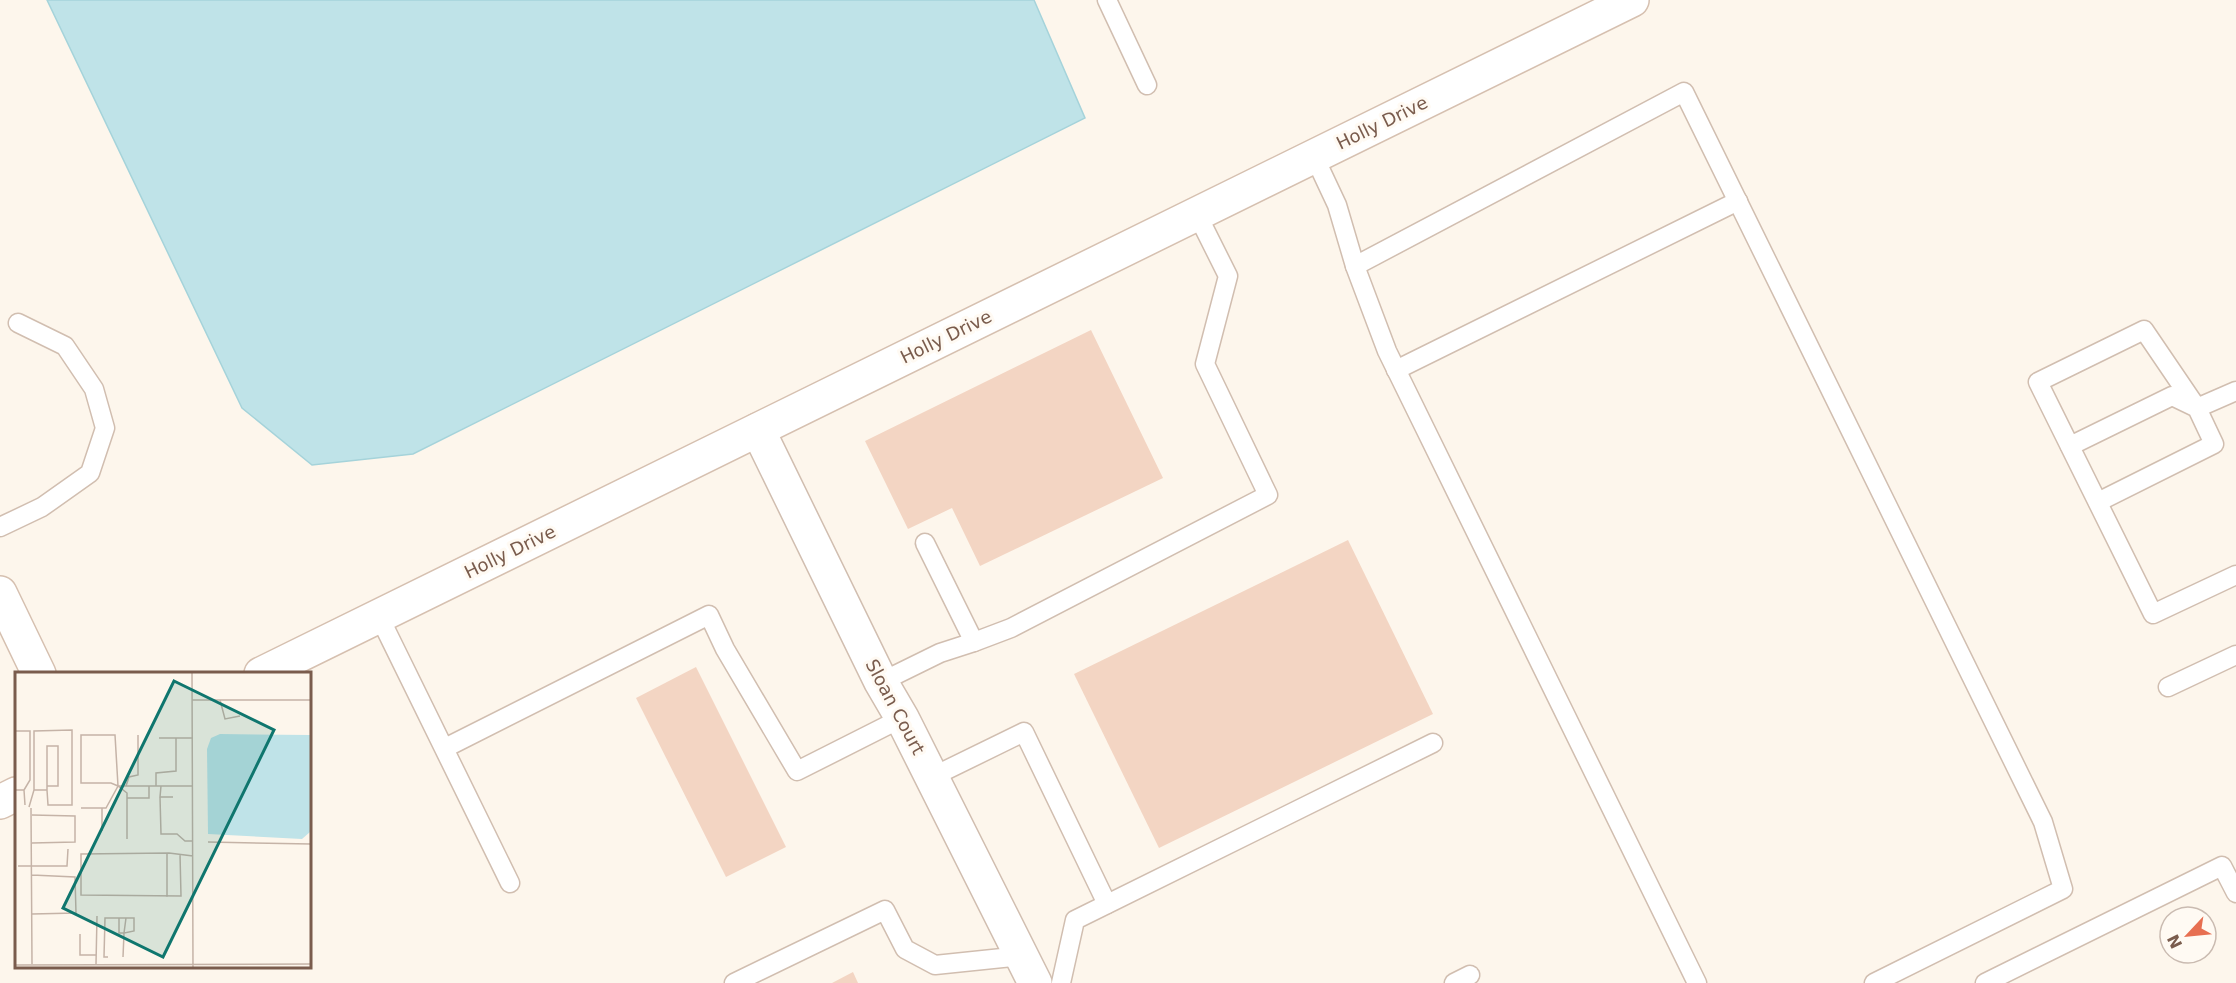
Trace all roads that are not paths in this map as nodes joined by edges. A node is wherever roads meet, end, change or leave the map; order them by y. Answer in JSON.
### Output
{"nodes":[{"id":1,"x":1107,"y":0,"type":"edge"},
{"id":2,"x":1632,"y":0,"type":"edge"},
{"id":3,"x":1147,"y":85,"type":"dead end"},
{"id":4,"x":1314,"y":156,"type":"junction"},
{"id":5,"x":1738,"y":201,"type":"junction"},
{"id":6,"x":1197,"y":214,"type":"junction"},
{"id":7,"x":1356,"y":266,"type":"junction"},
{"id":8,"x":18,"y":323,"type":"dead end"},
{"id":9,"x":1396,"y":370,"type":"junction"},
{"id":10,"x":2236,"y":391,"type":"edge"},
{"id":11,"x":2197,"y":408,"type":"junction"},
{"id":12,"x":758,"y":430,"type":"junction"},
{"id":13,"x":2070,"y":446,"type":"junction"},
{"id":14,"x":2098,"y":502,"type":"junction"},
{"id":15,"x":0,"y":527,"type":"edge"},
{"id":16,"x":926,"y":543,"type":"dead end"},
{"id":17,"x":2236,"y":575,"type":"edge"},
{"id":18,"x":0,"y":593,"type":"edge"},
{"id":19,"x":379,"y":616,"type":"junction"},
{"id":20,"x":974,"y":642,"type":"junction"},
{"id":21,"x":2236,"y":655,"type":"edge"},
{"id":22,"x":38,"y":672,"type":"edge"},
{"id":23,"x":265,"y":672,"type":"edge"},
{"id":24,"x":881,"y":682,"type":"junction"},
{"id":25,"x":2168,"y":687,"type":"dead end"},
{"id":26,"x":902,"y":718,"type":"junction"},
{"id":27,"x":1433,"y":744,"type":"dead end"},
{"id":28,"x":444,"y":748,"type":"junction"},
{"id":29,"x":932,"y":777,"type":"junction"},
{"id":30,"x":15,"y":794,"type":"edge"},
{"id":31,"x":0,"y":802,"type":"edge"},
{"id":32,"x":510,"y":883,"type":"dead end"},
{"id":33,"x":2236,"y":893,"type":"edge"},
{"id":34,"x":1107,"y":904,"type":"junction"},
{"id":35,"x":1029,"y":970,"type":"edge"},
{"id":36,"x":734,"y":983,"type":"edge"},
{"id":37,"x":1061,"y":983,"type":"edge"},
{"id":38,"x":1697,"y":983,"type":"edge"},
{"id":39,"x":1874,"y":983,"type":"edge"},
{"id":40,"x":1985,"y":983,"type":"edge"}],
"edges":[{"from":1,"to":3,"type":"lane"},
{"from":2,"to":4,"type":"street","name":"Holly Drive"},
{"from":4,"to":6,"type":"street","name":"Holly Drive"},
{"from":4,"to":7,"type":"lane"},
{"from":5,"to":7,"type":"lane"},
{"from":5,"to":9,"type":"lane"},
{"from":5,"to":39,"type":"lane"},
{"from":6,"to":12,"type":"street","name":"Holly Drive"},
{"from":6,"to":20,"type":"lane"},
{"from":7,"to":9,"type":"lane"},
{"from":8,"to":15,"type":"lane"},
{"from":9,"to":38,"type":"lane"},
{"from":10,"to":11,"type":"lane"},
{"from":11,"to":13,"type":"lane"},
{"from":11,"to":13,"type":"lane"},
{"from":11,"to":14,"type":"lane"},
{"from":12,"to":19,"type":"street","name":"Holly Drive"},
{"from":12,"to":24,"type":"street","name":"Sloan Court"},
{"from":13,"to":14,"type":"lane"},
{"from":14,"to":17,"type":"lane"},
{"from":16,"to":20,"type":"lane"},
{"from":18,"to":22,"type":"street"},
{"from":19,"to":23,"type":"street","name":"Holly Drive"},
{"from":19,"to":28,"type":"lane"},
{"from":20,"to":24,"type":"lane"},
{"from":21,"to":25,"type":"lane"},
{"from":24,"to":26,"type":"street","name":"Sloan Court"},
{"from":26,"to":28,"type":"lane"},
{"from":26,"to":29,"type":"street","name":"Sloan Court"},
{"from":27,"to":34,"type":"lane"},
{"from":28,"to":32,"type":"lane"},
{"from":29,"to":34,"type":"lane"},
{"from":29,"to":35,"type":"street","name":"Sloan Court"},
{"from":30,"to":31,"type":"street"},
{"from":33,"to":40,"type":"lane"},
{"from":34,"to":37,"type":"lane"},
{"from":35,"to":36,"type":"lane"}]}
